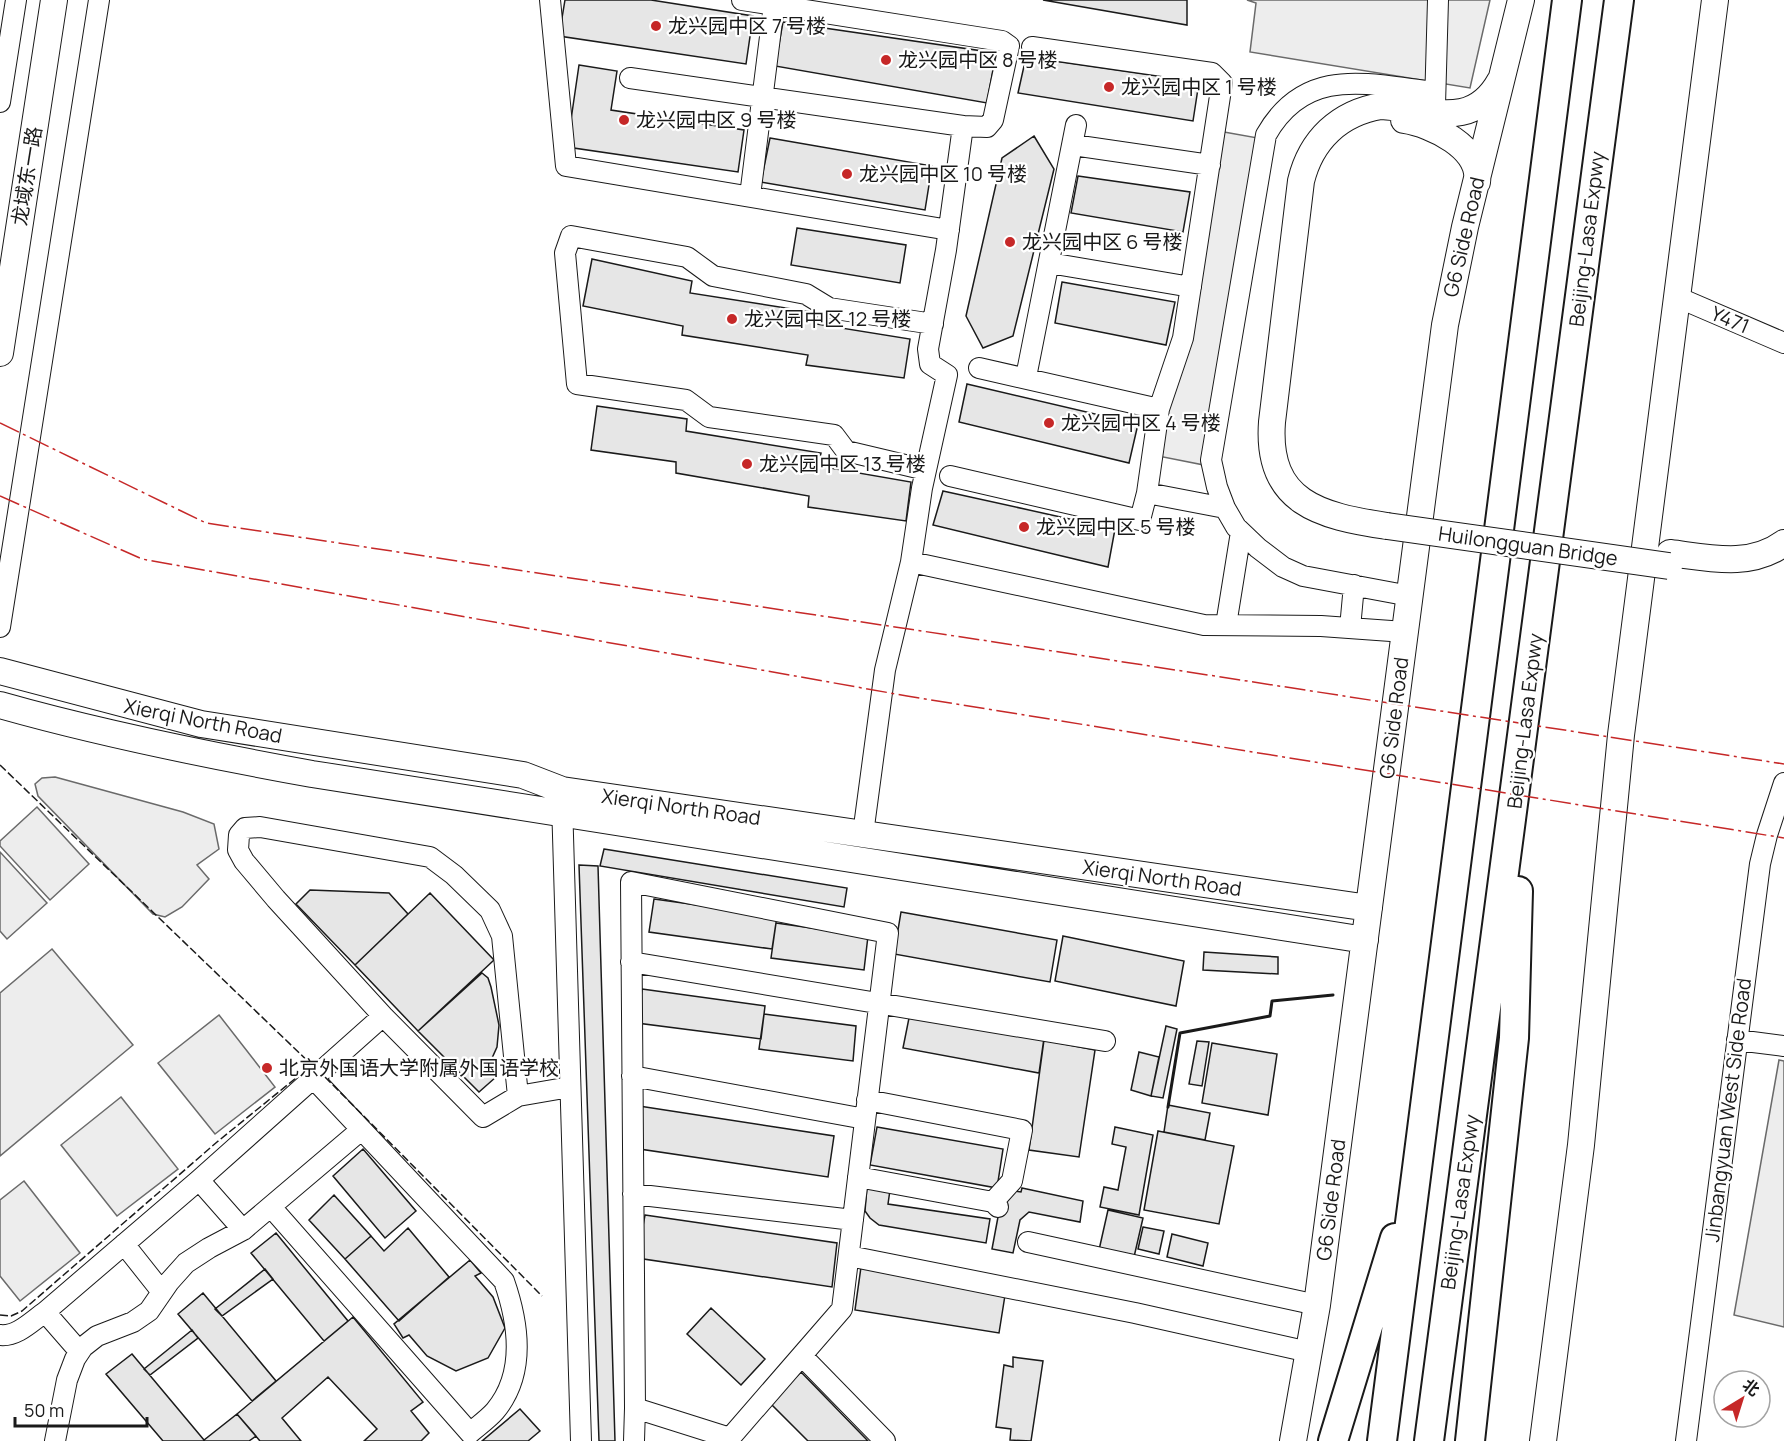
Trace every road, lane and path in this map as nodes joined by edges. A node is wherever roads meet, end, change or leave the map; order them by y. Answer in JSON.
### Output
{"nodes":[{"id":1,"x":16,"y":0,"type":"edge"},
{"id":2,"x":54,"y":0,"type":"edge"},
{"id":3,"x":99,"y":0,"type":"edge"},
{"id":4,"x":550,"y":0,"type":"edge"},
{"id":5,"x":742,"y":0,"type":"edge"},
{"id":6,"x":1438,"y":0,"type":"edge"},
{"id":7,"x":1521,"y":0,"type":"edge"},
{"id":8,"x":1567,"y":0,"type":"edge"},
{"id":9,"x":1618,"y":0,"type":"edge"},
{"id":10,"x":1715,"y":0,"type":"edge"},
{"id":11,"x":774,"y":5,"type":"junction"},
{"id":12,"x":1032,"y":47,"type":"dead end"},
{"id":13,"x":1504,"y":70,"type":"junction"},
{"id":14,"x":630,"y":78,"type":"dead end"},
{"id":15,"x":762,"y":97,"type":"junction"},
{"id":16,"x":0,"y":102,"type":"edge"},
{"id":17,"x":1435,"y":102,"type":"junction"},
{"id":18,"x":1076,"y":125,"type":"dead end"},
{"id":19,"x":963,"y":126,"type":"junction"},
{"id":20,"x":1073,"y":145,"type":"junction"},
{"id":21,"x":1210,"y":165,"type":"junction"},
{"id":22,"x":1476,"y":184,"type":"junction"},
{"id":23,"x":750,"y":196,"type":"junction"},
{"id":24,"x":949,"y":230,"type":"junction"},
{"id":25,"x":1049,"y":263,"type":"junction"},
{"id":26,"x":1191,"y":287,"type":"junction"},
{"id":27,"x":1677,"y":297,"type":"junction"},
{"id":28,"x":933,"y":324,"type":"junction"},
{"id":29,"x":1784,"y":343,"type":"edge"},
{"id":30,"x":0,"y":353,"type":"edge"},
{"id":31,"x":979,"y":368,"type":"dead end"},
{"id":32,"x":1026,"y":378,"type":"junction"},
{"id":33,"x":1518,"y":386,"type":"dead end"},
{"id":34,"x":1160,"y":409,"type":"junction"},
{"id":35,"x":927,"y":470,"type":"junction"},
{"id":36,"x":951,"y":476,"type":"dead end"},
{"id":37,"x":1147,"y":493,"type":"junction"},
{"id":38,"x":1225,"y":508,"type":"junction"},
{"id":39,"x":1388,"y":520,"type":"junction"},
{"id":40,"x":1241,"y":532,"type":"junction"},
{"id":41,"x":1784,"y":543,"type":"edge"},
{"id":42,"x":1670,"y":559,"type":"junction"},
{"id":43,"x":911,"y":562,"type":"junction"},
{"id":44,"x":1784,"y":562,"type":"edge"},
{"id":45,"x":1354,"y":585,"type":"junction"},
{"id":46,"x":1410,"y":596,"type":"junction"},
{"id":47,"x":1226,"y":625,"type":"junction"},
{"id":48,"x":0,"y":627,"type":"edge"},
{"id":49,"x":1350,"y":628,"type":"junction"},
{"id":50,"x":1405,"y":632,"type":"junction"},
{"id":51,"x":0,"y":671,"type":"edge"},
{"id":52,"x":0,"y":705,"type":"edge"},
{"id":53,"x":1474,"y":726,"type":"junction"},
{"id":54,"x":1523,"y":733,"type":"junction"},
{"id":55,"x":1784,"y":783,"type":"edge"},
{"id":56,"x":562,"y":802,"type":"junction"},
{"id":57,"x":863,"y":834,"type":"junction"},
{"id":58,"x":1369,"y":908,"type":"junction"},
{"id":59,"x":1365,"y":940,"type":"junction"},
{"id":60,"x":631,"y":962,"type":"junction"},
{"id":61,"x":879,"y":1003,"type":"junction"},
{"id":62,"x":383,"y":1016,"type":"junction"},
{"id":63,"x":1737,"y":1040,"type":"junction"},
{"id":64,"x":1105,"y":1041,"type":"dead end"},
{"id":65,"x":1784,"y":1046,"type":"edge"},
{"id":66,"x":632,"y":1076,"type":"junction"},
{"id":67,"x":313,"y":1078,"type":"junction"},
{"id":68,"x":570,"y":1087,"type":"junction"},
{"id":69,"x":518,"y":1096,"type":"junction"},
{"id":70,"x":866,"y":1110,"type":"junction"},
{"id":71,"x":361,"y":1130,"type":"junction"},
{"id":72,"x":1417,"y":1164,"type":"junction"},
{"id":73,"x":858,"y":1177,"type":"junction"},
{"id":74,"x":199,"y":1180,"type":"junction"},
{"id":75,"x":633,"y":1194,"type":"junction"},
{"id":76,"x":271,"y":1207,"type":"junction"},
{"id":77,"x":853,"y":1220,"type":"junction"},
{"id":78,"x":243,"y":1230,"type":"junction"},
{"id":79,"x":1028,"y":1242,"type":"dead end"},
{"id":80,"x":124,"y":1244,"type":"junction"},
{"id":81,"x":849,"y":1256,"type":"junction"},
{"id":82,"x":162,"y":1292,"type":"junction"},
{"id":83,"x":1317,"y":1305,"type":"junction"},
{"id":84,"x":45,"y":1312,"type":"junction"},
{"id":85,"x":0,"y":1335,"type":"edge"},
{"id":86,"x":79,"y":1352,"type":"junction"},
{"id":87,"x":1309,"y":1352,"type":"junction"},
{"id":88,"x":802,"y":1356,"type":"junction"},
{"id":89,"x":635,"y":1408,"type":"junction"},
{"id":90,"x":466,"y":1437,"type":"edge"},
{"id":91,"x":730,"y":1440,"type":"edge"},
{"id":92,"x":56,"y":1441,"type":"edge"},
{"id":93,"x":580,"y":1441,"type":"edge"},
{"id":94,"x":634,"y":1441,"type":"edge"},
{"id":95,"x":885,"y":1441,"type":"edge"},
{"id":96,"x":1293,"y":1441,"type":"edge"},
{"id":97,"x":1333,"y":1441,"type":"edge"},
{"id":98,"x":1382,"y":1441,"type":"edge"},
{"id":99,"x":1429,"y":1441,"type":"edge"},
{"id":100,"x":1470,"y":1441,"type":"edge"},
{"id":101,"x":1543,"y":1441,"type":"edge"},
{"id":102,"x":1686,"y":1441,"type":"edge"}],
"edges":[{"from":1,"to":16,"type":"street"},
{"from":2,"to":30,"type":"main road","name":"龙域东一路"},
{"from":3,"to":48,"type":"street"},
{"from":4,"to":23,"type":"street"},
{"from":5,"to":11,"type":"street"},
{"from":6,"to":17,"type":"street"},
{"from":7,"to":13,"type":"main road","name":"G6 Side Road"},
{"from":8,"to":53,"type":"highway"},
{"from":9,"to":54,"type":"highway","name":"Beijing-Lasa Expwy"},
{"from":10,"to":27,"type":"main road"},
{"from":11,"to":15,"type":"street"},
{"from":11,"to":19,"type":"street"},
{"from":12,"to":21,"type":"street"},
{"from":13,"to":17,"type":"main road"},
{"from":13,"to":22,"type":"main road","name":"G6 Side Road"},
{"from":14,"to":15,"type":"street"},
{"from":15,"to":19,"type":"street"},
{"from":15,"to":23,"type":"street"},
{"from":17,"to":38,"type":"street"},
{"from":17,"to":39,"type":"main road"},
{"from":18,"to":20,"type":"street"},
{"from":19,"to":24,"type":"street"},
{"from":20,"to":21,"type":"street"},
{"from":20,"to":25,"type":"street"},
{"from":21,"to":26,"type":"street"},
{"from":22,"to":39,"type":"main road"},
{"from":22,"to":46,"type":"main road","name":"G6 Side Road"},
{"from":23,"to":24,"type":"street"},
{"from":24,"to":28,"type":"street"},
{"from":25,"to":26,"type":"street"},
{"from":25,"to":32,"type":"street"},
{"from":26,"to":34,"type":"street"},
{"from":27,"to":29,"type":"street","name":"Y471"},
{"from":27,"to":101,"type":"main road"},
{"from":28,"to":35,"type":"street"},
{"from":28,"to":35,"type":"street"},
{"from":31,"to":32,"type":"street"},
{"from":32,"to":34,"type":"street"},
{"from":33,"to":53,"type":"highway"},
{"from":34,"to":37,"type":"street"},
{"from":35,"to":43,"type":"street"},
{"from":36,"to":37,"type":"street"},
{"from":37,"to":38,"type":"street"},
{"from":38,"to":40,"type":"street"},
{"from":39,"to":42,"type":"main road","name":"Huilongguan Bridge"},
{"from":40,"to":45,"type":"street"},
{"from":40,"to":47,"type":"street"},
{"from":41,"to":42,"type":"main road"},
{"from":42,"to":44,"type":"main road"},
{"from":43,"to":47,"type":"street"},
{"from":43,"to":57,"type":"street"},
{"from":45,"to":46,"type":"street"},
{"from":45,"to":49,"type":"street"},
{"from":46,"to":50,"type":"main road","name":"G6 Side Road"},
{"from":47,"to":49,"type":"street"},
{"from":49,"to":50,"type":"street"},
{"from":50,"to":58,"type":"main road","name":"G6 Side Road"},
{"from":51,"to":56,"type":"main road","name":"Xierqi North Road"},
{"from":52,"to":56,"type":"main road","name":"Xierqi North Road"},
{"from":53,"to":72,"type":"highway"},
{"from":54,"to":99,"type":"highway","name":"Beijing-Lasa Expwy"},
{"from":54,"to":100,"type":"highway"},
{"from":55,"to":63,"type":"street","name":"Jinbangyuan West Side Road"},
{"from":56,"to":57,"type":"main road","name":"Xierqi North Road"},
{"from":56,"to":59,"type":"main road","name":"Xierqi North Road"},
{"from":56,"to":68,"type":"street"},
{"from":57,"to":58,"type":"main road","name":"Xierqi North Road"},
{"from":58,"to":59,"type":"main road","name":"G6 Side Road"},
{"from":59,"to":83,"type":"main road","name":"G6 Side Road"},
{"from":60,"to":61,"type":"street"},
{"from":60,"to":61,"type":"street"},
{"from":60,"to":66,"type":"street"},
{"from":61,"to":64,"type":"street"},
{"from":61,"to":70,"type":"street"},
{"from":62,"to":67,"type":"street"},
{"from":62,"to":69,"type":"street"},
{"from":62,"to":69,"type":"street"},
{"from":63,"to":65,"type":"street"},
{"from":63,"to":102,"type":"street","name":"Jinbangyuan West Side Road"},
{"from":66,"to":70,"type":"street"},
{"from":66,"to":75,"type":"street"},
{"from":67,"to":71,"type":"street"},
{"from":67,"to":74,"type":"street"},
{"from":68,"to":69,"type":"street"},
{"from":68,"to":93,"type":"street"},
{"from":70,"to":73,"type":"street"},
{"from":70,"to":73,"type":"street"},
{"from":71,"to":76,"type":"street"},
{"from":71,"to":90,"type":"street"},
{"from":72,"to":97,"type":"highway"},
{"from":72,"to":98,"type":"highway"},
{"from":73,"to":77,"type":"street"},
{"from":74,"to":78,"type":"street"},
{"from":74,"to":80,"type":"street"},
{"from":75,"to":77,"type":"street"},
{"from":75,"to":89,"type":"street"},
{"from":76,"to":78,"type":"street"},
{"from":76,"to":90,"type":"street"},
{"from":77,"to":81,"type":"street"},
{"from":78,"to":82,"type":"street"},
{"from":79,"to":83,"type":"street"},
{"from":80,"to":82,"type":"street"},
{"from":80,"to":84,"type":"street"},
{"from":81,"to":87,"type":"street"},
{"from":81,"to":88,"type":"street"},
{"from":82,"to":86,"type":"street"},
{"from":83,"to":87,"type":"main road","name":"G6 Side Road"},
{"from":84,"to":85,"type":"street"},
{"from":84,"to":86,"type":"street"},
{"from":86,"to":92,"type":"street"},
{"from":87,"to":96,"type":"main road","name":"G6 Side Road"},
{"from":88,"to":91,"type":"street"},
{"from":88,"to":95,"type":"street"},
{"from":89,"to":91,"type":"street"},
{"from":89,"to":94,"type":"street"}]}
